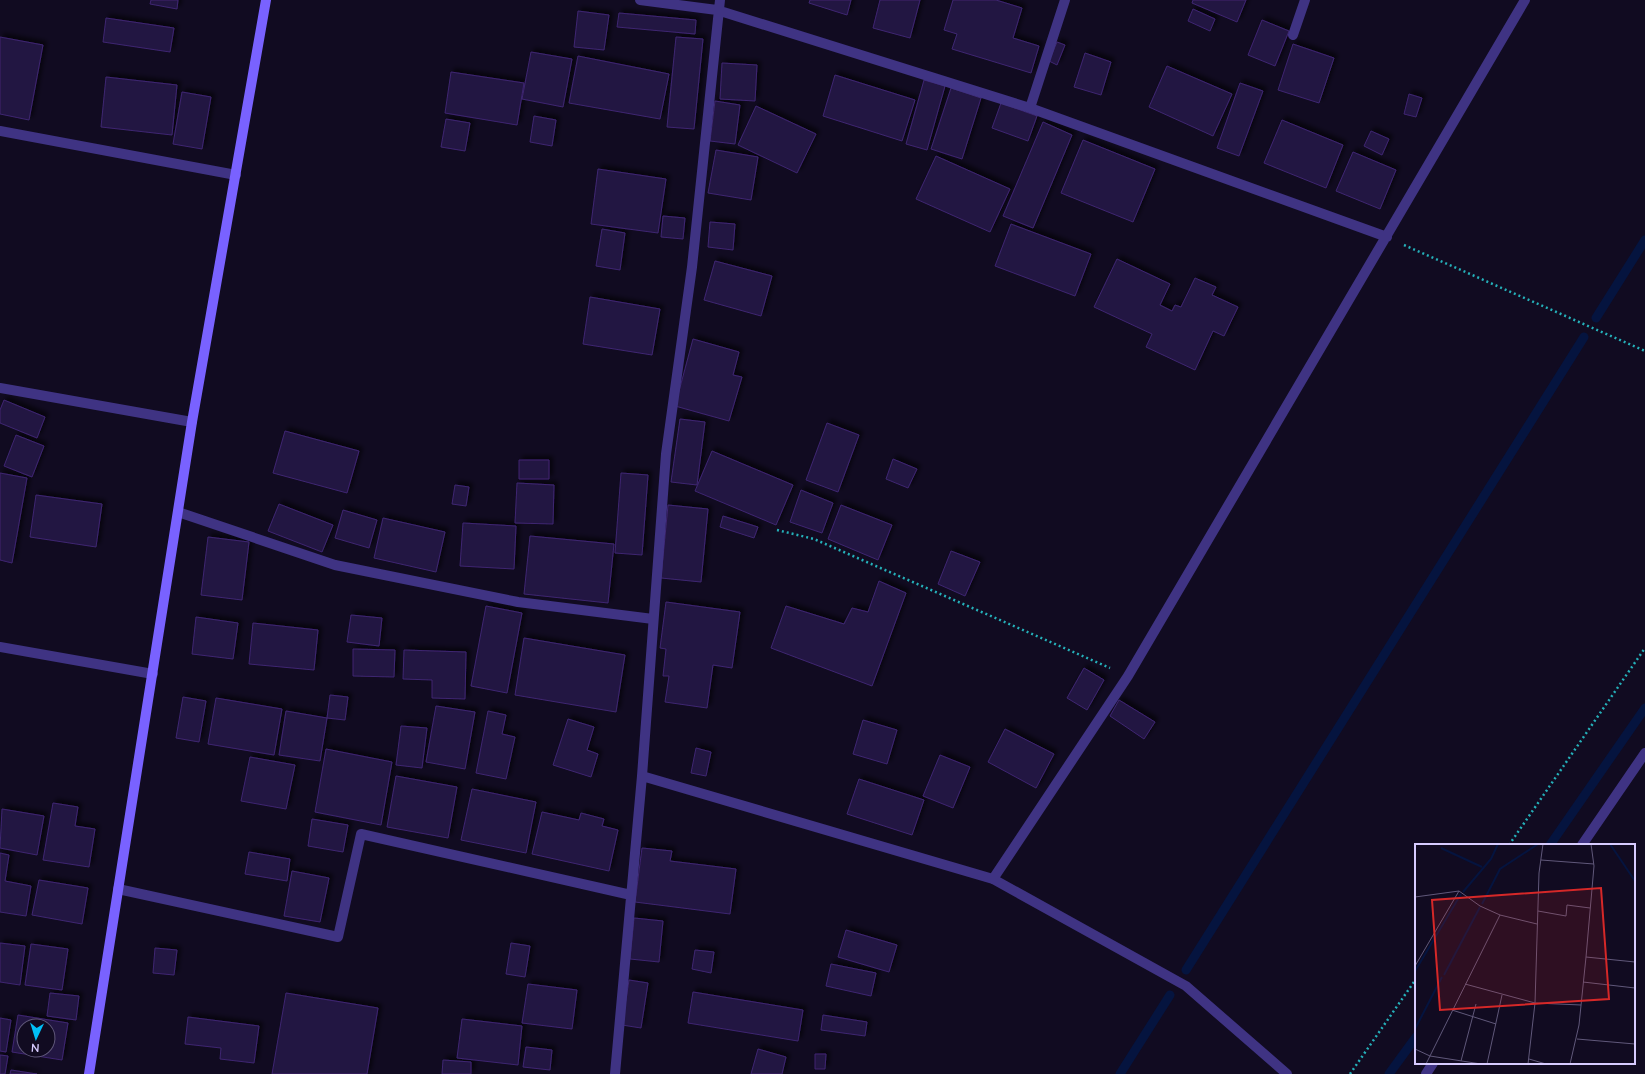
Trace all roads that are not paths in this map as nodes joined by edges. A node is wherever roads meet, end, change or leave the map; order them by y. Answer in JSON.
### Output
{"nodes":[{"id":1,"x":266,"y":0,"type":"edge"},
{"id":2,"x":640,"y":0,"type":"edge"},
{"id":3,"x":1065,"y":0,"type":"edge"},
{"id":4,"x":1305,"y":0,"type":"edge"},
{"id":5,"x":1525,"y":0,"type":"edge"},
{"id":6,"x":719,"y":5,"type":"edge"},
{"id":7,"x":1293,"y":35,"type":"dead end"},
{"id":8,"x":1030,"y":108,"type":"junction"},
{"id":9,"x":0,"y":131,"type":"edge"},
{"id":10,"x":236,"y":175,"type":"junction"},
{"id":11,"x":1387,"y":237,"type":"junction"},
{"id":12,"x":0,"y":388,"type":"edge"},
{"id":13,"x":192,"y":422,"type":"junction"},
{"id":14,"x":178,"y":512,"type":"junction"},
{"id":15,"x":653,"y":619,"type":"junction"},
{"id":16,"x":0,"y":647,"type":"edge"},
{"id":17,"x":153,"y":674,"type":"junction"},
{"id":18,"x":1645,"y":753,"type":"edge"},
{"id":19,"x":642,"y":776,"type":"junction"},
{"id":20,"x":1583,"y":844,"type":"edge"},
{"id":21,"x":993,"y":879,"type":"junction"},
{"id":22,"x":118,"y":889,"type":"junction"},
{"id":23,"x":631,"y":895,"type":"junction"},
{"id":24,"x":1432,"y":1064,"type":"edge"},
{"id":25,"x":89,"y":1074,"type":"edge"},
{"id":26,"x":615,"y":1074,"type":"edge"},
{"id":27,"x":1287,"y":1074,"type":"edge"},
{"id":28,"x":1426,"y":1074,"type":"edge"}],
"edges":[{"from":1,"to":10,"type":"street"},
{"from":2,"to":6,"type":"street"},
{"from":3,"to":8,"type":"street"},
{"from":4,"to":7,"type":"street"},
{"from":5,"to":11,"type":"street"},
{"from":6,"to":8,"type":"street"},
{"from":6,"to":15,"type":"street"},
{"from":8,"to":11,"type":"street"},
{"from":9,"to":10,"type":"street"},
{"from":10,"to":13,"type":"street"},
{"from":11,"to":21,"type":"street"},
{"from":12,"to":13,"type":"street"},
{"from":13,"to":14,"type":"street"},
{"from":14,"to":15,"type":"street"},
{"from":14,"to":17,"type":"street"},
{"from":15,"to":19,"type":"street"},
{"from":16,"to":17,"type":"street"},
{"from":17,"to":22,"type":"street"},
{"from":18,"to":20,"type":"street"},
{"from":19,"to":21,"type":"street"},
{"from":19,"to":23,"type":"street"},
{"from":21,"to":27,"type":"street"},
{"from":22,"to":23,"type":"street"},
{"from":22,"to":25,"type":"street"},
{"from":23,"to":26,"type":"street"},
{"from":24,"to":28,"type":"street"}]}
